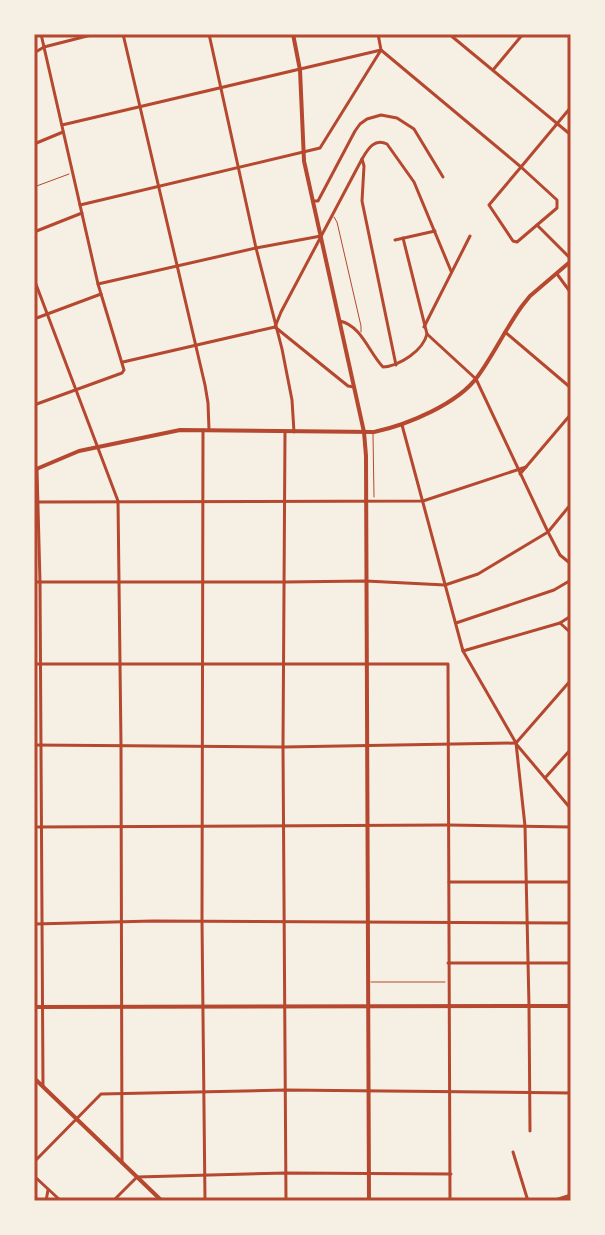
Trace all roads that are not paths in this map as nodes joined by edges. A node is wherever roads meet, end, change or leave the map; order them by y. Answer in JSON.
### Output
{"nodes":[{"id":1,"x":41,"y":34,"type":"edge"},
{"id":2,"x":95,"y":34,"type":"edge"},
{"id":3,"x":123,"y":34,"type":"edge"},
{"id":4,"x":209,"y":34,"type":"edge"},
{"id":5,"x":293,"y":34,"type":"edge"},
{"id":6,"x":378,"y":34,"type":"edge"},
{"id":7,"x":449,"y":34,"type":"edge"},
{"id":8,"x":523,"y":34,"type":"edge"},
{"id":9,"x":44,"y":47,"type":"junction"},
{"id":10,"x":381,"y":50,"type":"junction"},
{"id":11,"x":34,"y":53,"type":"edge"},
{"id":12,"x":300,"y":70,"type":"junction"},
{"id":13,"x":493,"y":70,"type":"junction"},
{"id":14,"x":221,"y":87,"type":"junction"},
{"id":15,"x":139,"y":107,"type":"junction"},
{"id":16,"x":571,"y":107,"type":"edge"},
{"id":17,"x":61,"y":125,"type":"junction"},
{"id":18,"x":556,"y":125,"type":"junction"},
{"id":19,"x":63,"y":132,"type":"junction"},
{"id":20,"x":571,"y":135,"type":"edge"},
{"id":21,"x":34,"y":144,"type":"edge"},
{"id":22,"x":303,"y":152,"type":"junction"},
{"id":23,"x":362,"y":159,"type":"junction"},
{"id":24,"x":239,"y":167,"type":"junction"},
{"id":25,"x":521,"y":167,"type":"junction"},
{"id":26,"x":72,"y":172,"type":"junction"},
{"id":27,"x":443,"y":177,"type":"dead end"},
{"id":28,"x":34,"y":187,"type":"edge"},
{"id":29,"x":158,"y":187,"type":"junction"},
{"id":30,"x":314,"y":202,"type":"junction"},
{"id":31,"x":80,"y":205,"type":"junction"},
{"id":32,"x":82,"y":213,"type":"junction"},
{"id":33,"x":332,"y":216,"type":"junction"},
{"id":34,"x":537,"y":225,"type":"junction"},
{"id":35,"x":435,"y":231,"type":"junction"},
{"id":36,"x":34,"y":232,"type":"edge"},
{"id":37,"x":321,"y":236,"type":"junction"},
{"id":38,"x":470,"y":236,"type":"dead end"},
{"id":39,"x":403,"y":238,"type":"junction"},
{"id":40,"x":395,"y":240,"type":"dead end"},
{"id":41,"x":256,"y":248,"type":"junction"},
{"id":42,"x":571,"y":260,"type":"edge"},
{"id":43,"x":177,"y":266,"type":"junction"},
{"id":44,"x":451,"y":271,"type":"junction"},
{"id":45,"x":556,"y":273,"type":"junction"},
{"id":46,"x":34,"y":279,"type":"edge"},
{"id":47,"x":98,"y":284,"type":"junction"},
{"id":48,"x":571,"y":293,"type":"edge"},
{"id":49,"x":101,"y":294,"type":"junction"},
{"id":50,"x":47,"y":315,"type":"junction"},
{"id":51,"x":34,"y":319,"type":"edge"},
{"id":52,"x":340,"y":321,"type":"junction"},
{"id":53,"x":275,"y":327,"type":"junction"},
{"id":54,"x":424,"y":327,"type":"junction"},
{"id":55,"x":505,"y":332,"type":"junction"},
{"id":56,"x":427,"y":334,"type":"junction"},
{"id":57,"x":360,"y":335,"type":"junction"},
{"id":58,"x":196,"y":347,"type":"junction"},
{"id":59,"x":122,"y":363,"type":"junction"},
{"id":60,"x":396,"y":365,"type":"junction"},
{"id":61,"x":476,"y":379,"type":"junction"},
{"id":62,"x":354,"y":387,"type":"junction"},
{"id":63,"x":571,"y":388,"type":"edge"},
{"id":64,"x":76,"y":389,"type":"junction"},
{"id":65,"x":34,"y":405,"type":"edge"},
{"id":66,"x":571,"y":414,"type":"edge"},
{"id":67,"x":402,"y":424,"type":"junction"},
{"id":68,"x":206,"y":430,"type":"junction"},
{"id":69,"x":285,"y":432,"type":"junction"},
{"id":70,"x":294,"y":432,"type":"junction"},
{"id":71,"x":364,"y":432,"type":"junction"},
{"id":72,"x":374,"y":432,"type":"junction"},
{"id":73,"x":98,"y":446,"type":"junction"},
{"id":74,"x":36,"y":469,"type":"edge"},
{"id":75,"x":518,"y":472,"type":"junction"},
{"id":76,"x":36,"y":485,"type":"edge"},
{"id":77,"x":370,"y":500,"type":"junction"},
{"id":78,"x":118,"y":501,"type":"junction"},
{"id":79,"x":202,"y":501,"type":"junction"},
{"id":80,"x":285,"y":501,"type":"junction"},
{"id":81,"x":423,"y":501,"type":"junction"},
{"id":82,"x":36,"y":502,"type":"edge"},
{"id":83,"x":571,"y":504,"type":"edge"},
{"id":84,"x":548,"y":532,"type":"junction"},
{"id":85,"x":571,"y":564,"type":"edge"},
{"id":86,"x":571,"y":580,"type":"edge"},
{"id":87,"x":119,"y":581,"type":"junction"},
{"id":88,"x":366,"y":581,"type":"junction"},
{"id":89,"x":34,"y":582,"type":"edge"},
{"id":90,"x":40,"y":582,"type":"junction"},
{"id":91,"x":285,"y":582,"type":"junction"},
{"id":92,"x":202,"y":583,"type":"junction"},
{"id":93,"x":445,"y":585,"type":"junction"},
{"id":94,"x":571,"y":616,"type":"edge"},
{"id":95,"x":456,"y":623,"type":"junction"},
{"id":96,"x":560,"y":623,"type":"junction"},
{"id":97,"x":571,"y":633,"type":"edge"},
{"id":98,"x":463,"y":651,"type":"junction"},
{"id":99,"x":120,"y":662,"type":"junction"},
{"id":100,"x":202,"y":663,"type":"junction"},
{"id":101,"x":366,"y":663,"type":"junction"},
{"id":102,"x":34,"y":664,"type":"edge"},
{"id":103,"x":40,"y":664,"type":"junction"},
{"id":104,"x":285,"y":664,"type":"junction"},
{"id":105,"x":571,"y":680,"type":"edge"},
{"id":106,"x":448,"y":743,"type":"junction"},
{"id":107,"x":516,"y":743,"type":"junction"},
{"id":108,"x":34,"y":745,"type":"edge"},
{"id":109,"x":41,"y":745,"type":"junction"},
{"id":110,"x":121,"y":745,"type":"junction"},
{"id":111,"x":201,"y":745,"type":"junction"},
{"id":112,"x":367,"y":745,"type":"junction"},
{"id":113,"x":283,"y":747,"type":"junction"},
{"id":114,"x":571,"y":749,"type":"edge"},
{"id":115,"x":545,"y":778,"type":"junction"},
{"id":116,"x":571,"y":809,"type":"edge"},
{"id":117,"x":448,"y":825,"type":"junction"},
{"id":118,"x":368,"y":826,"type":"junction"},
{"id":119,"x":525,"y":826,"type":"junction"},
{"id":120,"x":34,"y":827,"type":"edge"},
{"id":121,"x":41,"y":827,"type":"junction"},
{"id":122,"x":121,"y":827,"type":"junction"},
{"id":123,"x":284,"y":827,"type":"junction"},
{"id":124,"x":571,"y":827,"type":"edge"},
{"id":125,"x":203,"y":828,"type":"junction"},
{"id":126,"x":527,"y":881,"type":"junction"},
{"id":127,"x":449,"y":882,"type":"junction"},
{"id":128,"x":571,"y":882,"type":"edge"},
{"id":129,"x":202,"y":921,"type":"junction"},
{"id":130,"x":284,"y":921,"type":"junction"},
{"id":131,"x":121,"y":922,"type":"junction"},
{"id":132,"x":367,"y":923,"type":"junction"},
{"id":133,"x":449,"y":923,"type":"junction"},
{"id":134,"x":571,"y":923,"type":"edge"},
{"id":135,"x":34,"y":924,"type":"edge"},
{"id":136,"x":42,"y":924,"type":"junction"},
{"id":137,"x":527,"y":924,"type":"junction"},
{"id":138,"x":448,"y":963,"type":"junction"},
{"id":139,"x":527,"y":963,"type":"junction"},
{"id":140,"x":571,"y":963,"type":"edge"},
{"id":141,"x":368,"y":982,"type":"junction"},
{"id":142,"x":448,"y":982,"type":"junction"},
{"id":143,"x":122,"y":1006,"type":"junction"},
{"id":144,"x":204,"y":1006,"type":"junction"},
{"id":145,"x":449,"y":1006,"type":"junction"},
{"id":146,"x":529,"y":1006,"type":"junction"},
{"id":147,"x":570,"y":1006,"type":"edge"},
{"id":148,"x":34,"y":1007,"type":"edge"},
{"id":149,"x":43,"y":1007,"type":"junction"},
{"id":150,"x":285,"y":1007,"type":"junction"},
{"id":151,"x":368,"y":1007,"type":"junction"},
{"id":152,"x":34,"y":1078,"type":"edge"},
{"id":153,"x":571,"y":1083,"type":"edge"},
{"id":154,"x":43,"y":1087,"type":"junction"},
{"id":155,"x":285,"y":1090,"type":"junction"},
{"id":156,"x":368,"y":1091,"type":"junction"},
{"id":157,"x":204,"y":1092,"type":"junction"},
{"id":158,"x":451,"y":1092,"type":"junction"},
{"id":159,"x":122,"y":1093,"type":"junction"},
{"id":160,"x":571,"y":1093,"type":"edge"},
{"id":161,"x":529,"y":1094,"type":"junction"},
{"id":162,"x":75,"y":1118,"type":"junction"},
{"id":163,"x":530,"y":1131,"type":"dead end"},
{"id":164,"x":513,"y":1152,"type":"dead end"},
{"id":165,"x":34,"y":1162,"type":"edge"},
{"id":166,"x":122,"y":1163,"type":"junction"},
{"id":167,"x":286,"y":1173,"type":"junction"},
{"id":168,"x":451,"y":1174,"type":"junction"},
{"id":169,"x":205,"y":1175,"type":"junction"},
{"id":170,"x":368,"y":1175,"type":"junction"},
{"id":171,"x":34,"y":1176,"type":"edge"},
{"id":172,"x":137,"y":1177,"type":"junction"},
{"id":173,"x":48,"y":1190,"type":"junction"},
{"id":174,"x":571,"y":1195,"type":"edge"},
{"id":175,"x":46,"y":1201,"type":"edge"},
{"id":176,"x":61,"y":1201,"type":"edge"},
{"id":177,"x":113,"y":1201,"type":"edge"},
{"id":178,"x":162,"y":1201,"type":"edge"},
{"id":179,"x":205,"y":1201,"type":"edge"},
{"id":180,"x":286,"y":1201,"type":"edge"},
{"id":181,"x":369,"y":1201,"type":"edge"},
{"id":182,"x":450,"y":1201,"type":"edge"},
{"id":183,"x":528,"y":1201,"type":"edge"},
{"id":184,"x":552,"y":1201,"type":"edge"}],
"edges":[{"from":1,"to":9,"type":"street"},
{"from":2,"to":9,"type":"street"},
{"from":3,"to":15,"type":"street"},
{"from":4,"to":14,"type":"street"},
{"from":5,"to":12,"type":"main road"},
{"from":6,"to":10,"type":"street"},
{"from":7,"to":13,"type":"street"},
{"from":8,"to":13,"type":"street"},
{"from":9,"to":11,"type":"street"},
{"from":9,"to":17,"type":"street"},
{"from":10,"to":12,"type":"street"},
{"from":10,"to":22,"type":"street"},
{"from":10,"to":25,"type":"street"},
{"from":12,"to":14,"type":"street"},
{"from":12,"to":22,"type":"main road"},
{"from":13,"to":18,"type":"street"},
{"from":14,"to":15,"type":"street"},
{"from":14,"to":24,"type":"street"},
{"from":15,"to":17,"type":"street"},
{"from":15,"to":29,"type":"street"},
{"from":16,"to":18,"type":"street"},
{"from":17,"to":19,"type":"street"},
{"from":18,"to":20,"type":"street"},
{"from":18,"to":25,"type":"street"},
{"from":19,"to":21,"type":"street"},
{"from":19,"to":26,"type":"street"},
{"from":22,"to":24,"type":"street"},
{"from":22,"to":30,"type":"main road"},
{"from":23,"to":33,"type":"street"},
{"from":23,"to":35,"type":"street"},
{"from":23,"to":60,"type":"street"},
{"from":24,"to":29,"type":"street"},
{"from":24,"to":41,"type":"street"},
{"from":25,"to":34,"type":"street"},
{"from":25,"to":34,"type":"street"},
{"from":26,"to":28,"type":"lane"},
{"from":26,"to":31,"type":"street"},
{"from":27,"to":30,"type":"street"},
{"from":29,"to":31,"type":"street"},
{"from":29,"to":43,"type":"street"},
{"from":30,"to":37,"type":"main road"},
{"from":31,"to":32,"type":"street"},
{"from":32,"to":36,"type":"street"},
{"from":32,"to":47,"type":"street"},
{"from":33,"to":37,"type":"street"},
{"from":33,"to":57,"type":"lane"},
{"from":34,"to":42,"type":"street"},
{"from":35,"to":39,"type":"street"},
{"from":35,"to":44,"type":"street"},
{"from":37,"to":41,"type":"street"},
{"from":37,"to":52,"type":"main road"},
{"from":37,"to":53,"type":"street"},
{"from":38,"to":44,"type":"street"},
{"from":39,"to":40,"type":"street"},
{"from":39,"to":54,"type":"street"},
{"from":41,"to":43,"type":"street"},
{"from":41,"to":53,"type":"street"},
{"from":42,"to":45,"type":"main road"},
{"from":43,"to":47,"type":"street"},
{"from":43,"to":58,"type":"street"},
{"from":44,"to":54,"type":"street"},
{"from":45,"to":48,"type":"street"},
{"from":45,"to":55,"type":"main road"},
{"from":46,"to":50,"type":"street"},
{"from":47,"to":49,"type":"street"},
{"from":49,"to":50,"type":"street"},
{"from":49,"to":59,"type":"street"},
{"from":50,"to":51,"type":"street"},
{"from":50,"to":64,"type":"street"},
{"from":52,"to":57,"type":"street"},
{"from":52,"to":62,"type":"main road"},
{"from":53,"to":58,"type":"street"},
{"from":53,"to":62,"type":"street"},
{"from":53,"to":70,"type":"street"},
{"from":54,"to":56,"type":"street"},
{"from":55,"to":61,"type":"main road"},
{"from":55,"to":63,"type":"street"},
{"from":56,"to":60,"type":"street"},
{"from":56,"to":61,"type":"street"},
{"from":57,"to":60,"type":"street"},
{"from":58,"to":59,"type":"street"},
{"from":58,"to":68,"type":"street"},
{"from":59,"to":64,"type":"street"},
{"from":61,"to":67,"type":"main road"},
{"from":61,"to":75,"type":"street"},
{"from":62,"to":71,"type":"main road"},
{"from":64,"to":65,"type":"street"},
{"from":64,"to":73,"type":"street"},
{"from":66,"to":75,"type":"street"},
{"from":67,"to":72,"type":"main road"},
{"from":67,"to":81,"type":"street"},
{"from":68,"to":69,"type":"main road"},
{"from":68,"to":73,"type":"main road"},
{"from":68,"to":79,"type":"street"},
{"from":69,"to":70,"type":"main road"},
{"from":69,"to":80,"type":"street"},
{"from":70,"to":71,"type":"main road"},
{"from":71,"to":72,"type":"main road"},
{"from":71,"to":77,"type":"main road"},
{"from":72,"to":77,"type":"lane"},
{"from":73,"to":74,"type":"main road"},
{"from":73,"to":78,"type":"street"},
{"from":74,"to":76,"type":"street"},
{"from":75,"to":81,"type":"street"},
{"from":75,"to":84,"type":"street"},
{"from":76,"to":82,"type":"street"},
{"from":77,"to":80,"type":"street"},
{"from":77,"to":81,"type":"street"},
{"from":77,"to":88,"type":"main road"},
{"from":78,"to":79,"type":"street"},
{"from":78,"to":82,"type":"street"},
{"from":78,"to":87,"type":"street"},
{"from":79,"to":80,"type":"street"},
{"from":79,"to":92,"type":"street"},
{"from":80,"to":91,"type":"street"},
{"from":81,"to":93,"type":"street"},
{"from":82,"to":90,"type":"street"},
{"from":83,"to":84,"type":"street"},
{"from":84,"to":85,"type":"street"},
{"from":84,"to":93,"type":"street"},
{"from":86,"to":95,"type":"street"},
{"from":87,"to":90,"type":"street"},
{"from":87,"to":92,"type":"street"},
{"from":87,"to":99,"type":"street"},
{"from":88,"to":91,"type":"street"},
{"from":88,"to":93,"type":"street"},
{"from":88,"to":101,"type":"main road"},
{"from":89,"to":90,"type":"street"},
{"from":90,"to":103,"type":"street"},
{"from":91,"to":92,"type":"street"},
{"from":91,"to":104,"type":"street"},
{"from":92,"to":100,"type":"street"},
{"from":93,"to":95,"type":"street"},
{"from":94,"to":96,"type":"street"},
{"from":95,"to":98,"type":"street"},
{"from":96,"to":97,"type":"street"},
{"from":96,"to":98,"type":"street"},
{"from":98,"to":107,"type":"street"},
{"from":99,"to":100,"type":"street"},
{"from":99,"to":103,"type":"street"},
{"from":99,"to":110,"type":"street"},
{"from":100,"to":104,"type":"street"},
{"from":100,"to":111,"type":"street"},
{"from":101,"to":104,"type":"street"},
{"from":101,"to":106,"type":"street"},
{"from":101,"to":112,"type":"main road"},
{"from":102,"to":103,"type":"street"},
{"from":103,"to":109,"type":"street"},
{"from":104,"to":113,"type":"street"},
{"from":105,"to":107,"type":"street"},
{"from":106,"to":107,"type":"street"},
{"from":106,"to":112,"type":"street"},
{"from":106,"to":117,"type":"street"},
{"from":107,"to":115,"type":"street"},
{"from":107,"to":119,"type":"street"},
{"from":108,"to":109,"type":"street"},
{"from":109,"to":110,"type":"street"},
{"from":109,"to":121,"type":"street"},
{"from":110,"to":111,"type":"street"},
{"from":110,"to":122,"type":"street"},
{"from":111,"to":113,"type":"street"},
{"from":111,"to":125,"type":"street"},
{"from":112,"to":113,"type":"street"},
{"from":112,"to":118,"type":"main road"},
{"from":113,"to":123,"type":"street"},
{"from":114,"to":115,"type":"street"},
{"from":115,"to":116,"type":"street"},
{"from":117,"to":118,"type":"street"},
{"from":117,"to":119,"type":"street"},
{"from":117,"to":127,"type":"street"},
{"from":118,"to":123,"type":"street"},
{"from":118,"to":132,"type":"main road"},
{"from":119,"to":124,"type":"street"},
{"from":119,"to":126,"type":"street"},
{"from":120,"to":121,"type":"street"},
{"from":121,"to":122,"type":"street"},
{"from":121,"to":136,"type":"street"},
{"from":122,"to":125,"type":"street"},
{"from":122,"to":131,"type":"street"},
{"from":123,"to":125,"type":"street"},
{"from":123,"to":130,"type":"street"},
{"from":125,"to":129,"type":"street"},
{"from":126,"to":127,"type":"street"},
{"from":126,"to":128,"type":"street"},
{"from":126,"to":137,"type":"street"},
{"from":127,"to":133,"type":"street"},
{"from":129,"to":130,"type":"street"},
{"from":129,"to":131,"type":"street"},
{"from":129,"to":144,"type":"street"},
{"from":130,"to":132,"type":"street"},
{"from":130,"to":150,"type":"street"},
{"from":131,"to":136,"type":"street"},
{"from":131,"to":143,"type":"street"},
{"from":132,"to":133,"type":"street"},
{"from":132,"to":141,"type":"main road"},
{"from":133,"to":137,"type":"street"},
{"from":133,"to":138,"type":"street"},
{"from":134,"to":137,"type":"street"},
{"from":135,"to":136,"type":"street"},
{"from":136,"to":149,"type":"street"},
{"from":137,"to":139,"type":"street"},
{"from":138,"to":139,"type":"street"},
{"from":138,"to":142,"type":"street"},
{"from":139,"to":140,"type":"street"},
{"from":139,"to":146,"type":"street"},
{"from":141,"to":142,"type":"lane"},
{"from":141,"to":151,"type":"main road"},
{"from":142,"to":145,"type":"street"},
{"from":143,"to":144,"type":"main road"},
{"from":143,"to":149,"type":"main road"},
{"from":143,"to":159,"type":"street"},
{"from":144,"to":150,"type":"main road"},
{"from":144,"to":157,"type":"street"},
{"from":145,"to":146,"type":"main road"},
{"from":145,"to":151,"type":"main road"},
{"from":145,"to":158,"type":"street"},
{"from":146,"to":147,"type":"main road"},
{"from":146,"to":161,"type":"street"},
{"from":147,"to":153,"type":"street"},
{"from":148,"to":149,"type":"main road"},
{"from":149,"to":154,"type":"street"},
{"from":150,"to":151,"type":"main road"},
{"from":150,"to":155,"type":"street"},
{"from":151,"to":156,"type":"main road"},
{"from":152,"to":154,"type":"main road"},
{"from":154,"to":162,"type":"main road"},
{"from":155,"to":156,"type":"street"},
{"from":155,"to":157,"type":"street"},
{"from":155,"to":167,"type":"street"},
{"from":156,"to":158,"type":"street"},
{"from":156,"to":170,"type":"main road"},
{"from":157,"to":159,"type":"street"},
{"from":157,"to":169,"type":"street"},
{"from":158,"to":161,"type":"street"},
{"from":158,"to":168,"type":"street"},
{"from":159,"to":162,"type":"street"},
{"from":159,"to":166,"type":"street"},
{"from":160,"to":161,"type":"street"},
{"from":161,"to":163,"type":"street"},
{"from":162,"to":165,"type":"street"},
{"from":162,"to":166,"type":"main road"},
{"from":164,"to":183,"type":"street"},
{"from":166,"to":172,"type":"main road"},
{"from":167,"to":169,"type":"street"},
{"from":167,"to":170,"type":"street"},
{"from":167,"to":180,"type":"street"},
{"from":168,"to":170,"type":"street"},
{"from":168,"to":182,"type":"street"},
{"from":169,"to":172,"type":"street"},
{"from":169,"to":179,"type":"street"},
{"from":170,"to":181,"type":"main road"},
{"from":171,"to":173,"type":"street"},
{"from":172,"to":177,"type":"street"},
{"from":172,"to":178,"type":"main road"},
{"from":173,"to":175,"type":"street"},
{"from":173,"to":176,"type":"street"},
{"from":174,"to":184,"type":"street"}]}
